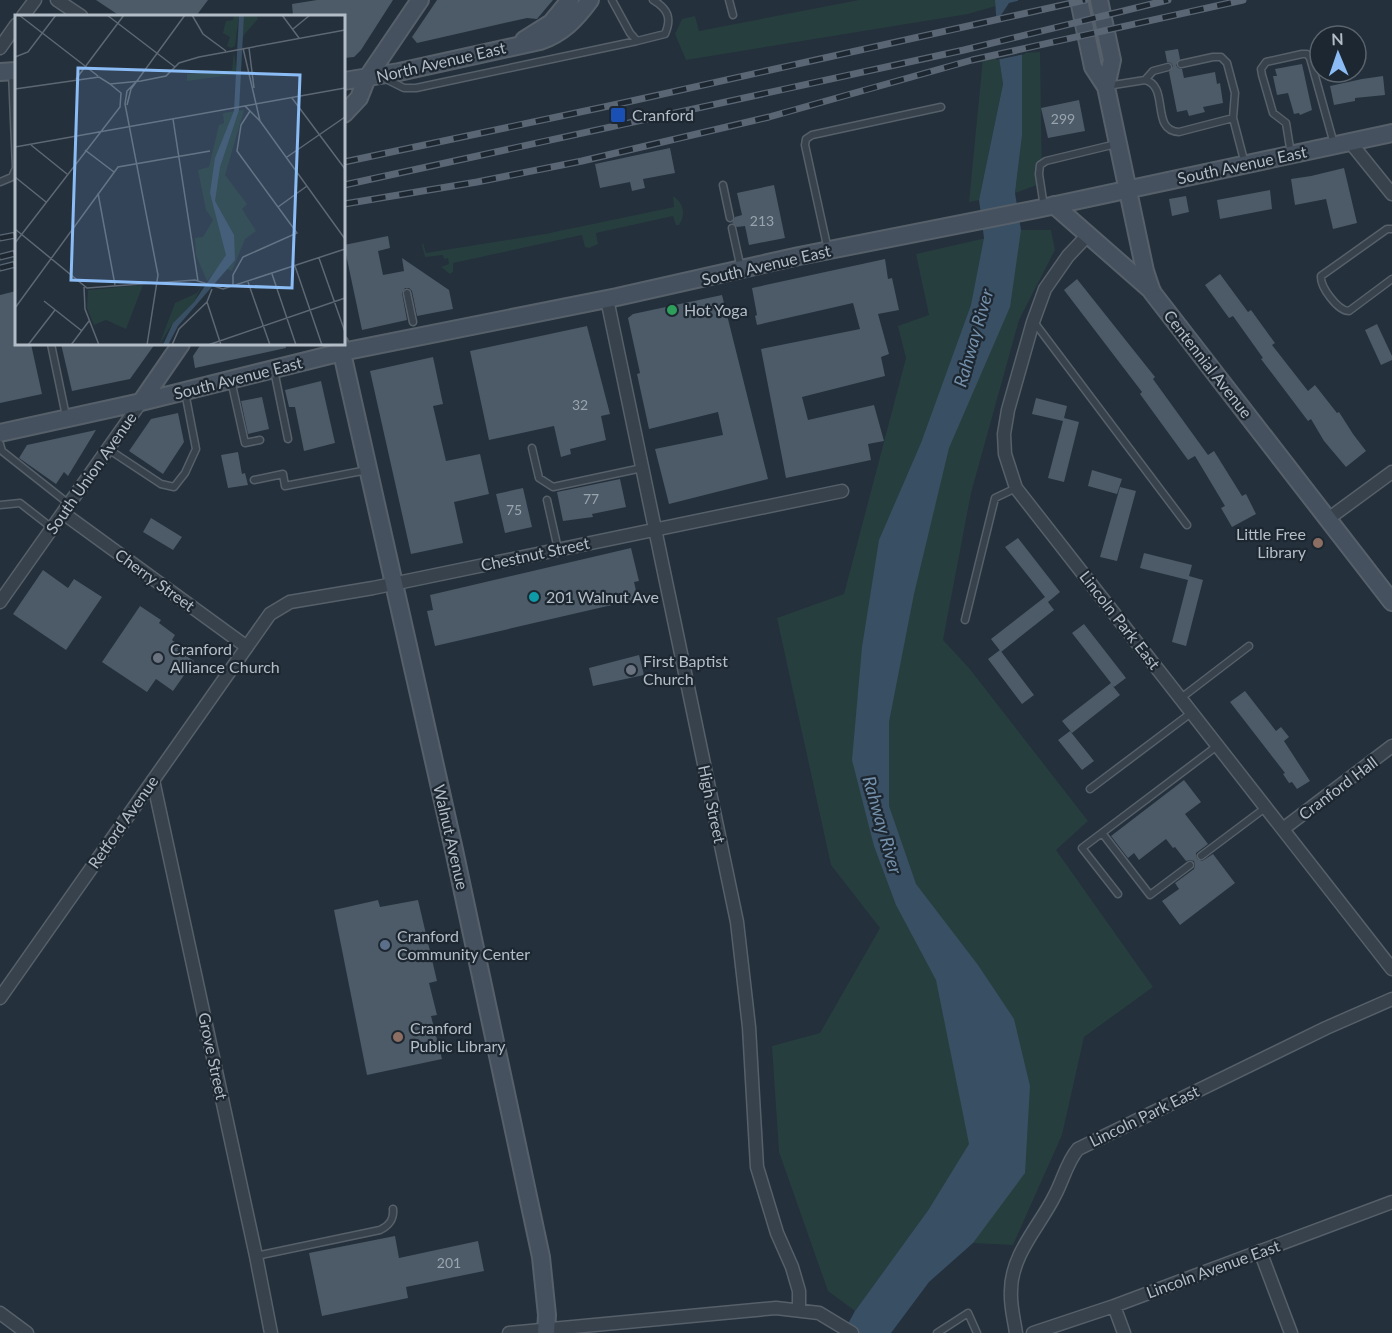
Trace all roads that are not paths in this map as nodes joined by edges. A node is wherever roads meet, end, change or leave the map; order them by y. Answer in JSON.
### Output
{"nodes":[{"id":1,"x":35,"y":0,"type":"edge"},
{"id":2,"x":57,"y":0,"type":"edge"},
{"id":3,"x":420,"y":0,"type":"edge"},
{"id":4,"x":570,"y":0,"type":"edge"},
{"id":5,"x":590,"y":0,"type":"edge"},
{"id":6,"x":612,"y":0,"type":"edge"},
{"id":7,"x":653,"y":0,"type":"edge"},
{"id":8,"x":729,"y":0,"type":"edge"},
{"id":9,"x":1079,"y":0,"type":"edge"},
{"id":10,"x":1099,"y":0,"type":"edge"},
{"id":11,"x":24,"y":15,"type":"edge"},
{"id":12,"x":80,"y":15,"type":"edge"},
{"id":13,"x":733,"y":15,"type":"dead end"},
{"id":14,"x":15,"y":26,"type":"edge"},
{"id":15,"x":637,"y":41,"type":"junction"},
{"id":16,"x":516,"y":45,"type":"junction"},
{"id":17,"x":0,"y":48,"type":"edge"},
{"id":18,"x":1181,"y":64,"type":"dead end"},
{"id":19,"x":1168,"y":67,"type":"dead end"},
{"id":20,"x":9,"y":71,"type":"edge"},
{"id":21,"x":373,"y":77,"type":"junction"},
{"id":22,"x":1144,"y":80,"type":"junction"},
{"id":23,"x":345,"y":81,"type":"edge"},
{"id":24,"x":1106,"y":87,"type":"junction"},
{"id":25,"x":345,"y":92,"type":"edge"},
{"id":26,"x":941,"y":107,"type":"dead end"},
{"id":27,"x":345,"y":113,"type":"edge"},
{"id":28,"x":1233,"y":118,"type":"junction"},
{"id":29,"x":1392,"y":133,"type":"edge"},
{"id":30,"x":1119,"y":143,"type":"junction"},
{"id":31,"x":1342,"y":144,"type":"junction"},
{"id":32,"x":15,"y":154,"type":"edge"},
{"id":33,"x":1291,"y":154,"type":"junction"},
{"id":34,"x":1245,"y":164,"type":"junction"},
{"id":35,"x":15,"y":170,"type":"edge"},
{"id":36,"x":0,"y":182,"type":"edge"},
{"id":37,"x":723,"y":184,"type":"dead end"},
{"id":38,"x":1128,"y":190,"type":"junction"},
{"id":39,"x":1392,"y":194,"type":"edge"},
{"id":40,"x":1045,"y":207,"type":"junction"},
{"id":41,"x":730,"y":218,"type":"dead end"},
{"id":42,"x":732,"y":228,"type":"dead end"},
{"id":43,"x":1392,"y":229,"type":"edge"},
{"id":44,"x":1087,"y":236,"type":"junction"},
{"id":45,"x":828,"y":250,"type":"junction"},
{"id":46,"x":741,"y":270,"type":"junction"},
{"id":47,"x":1392,"y":279,"type":"edge"},
{"id":48,"x":1152,"y":292,"type":"junction"},
{"id":49,"x":407,"y":293,"type":"dead end"},
{"id":50,"x":607,"y":299,"type":"junction"},
{"id":51,"x":413,"y":321,"type":"dead end"},
{"id":52,"x":1033,"y":322,"type":"junction"},
{"id":53,"x":51,"y":345,"type":"edge"},
{"id":54,"x":180,"y":345,"type":"edge"},
{"id":55,"x":341,"y":348,"type":"edge"},
{"id":56,"x":274,"y":369,"type":"junction"},
{"id":57,"x":231,"y":380,"type":"junction"},
{"id":58,"x":185,"y":391,"type":"junction"},
{"id":59,"x":141,"y":402,"type":"junction"},
{"id":60,"x":66,"y":419,"type":"junction"},
{"id":61,"x":0,"y":433,"type":"edge"},
{"id":62,"x":288,"y":439,"type":"dead end"},
{"id":63,"x":260,"y":440,"type":"dead end"},
{"id":64,"x":1,"y":447,"type":"edge"},
{"id":65,"x":532,"y":448,"type":"dead end"},
{"id":66,"x":108,"y":449,"type":"junction"},
{"id":67,"x":642,"y":468,"type":"junction"},
{"id":68,"x":369,"y":470,"type":"junction"},
{"id":69,"x":1392,"y":472,"type":"edge"},
{"id":70,"x":254,"y":480,"type":"dead end"},
{"id":71,"x":1016,"y":488,"type":"junction"},
{"id":72,"x":842,"y":491,"type":"dead end"},
{"id":73,"x":547,"y":500,"type":"dead end"},
{"id":74,"x":0,"y":505,"type":"edge"},
{"id":75,"x":66,"y":508,"type":"junction"},
{"id":76,"x":1328,"y":519,"type":"junction"},
{"id":77,"x":1187,"y":525,"type":"dead end"},
{"id":78,"x":52,"y":528,"type":"junction"},
{"id":79,"x":655,"y":529,"type":"junction"},
{"id":80,"x":558,"y":549,"type":"junction"},
{"id":81,"x":394,"y":583,"type":"junction"},
{"id":82,"x":0,"y":602,"type":"edge"},
{"id":83,"x":1392,"y":602,"type":"edge"},
{"id":84,"x":965,"y":620,"type":"dead end"},
{"id":85,"x":1249,"y":646,"type":"dead end"},
{"id":86,"x":247,"y":647,"type":"junction"},
{"id":87,"x":1181,"y":698,"type":"junction"},
{"id":88,"x":1192,"y":713,"type":"junction"},
{"id":89,"x":1218,"y":745,"type":"junction"},
{"id":90,"x":1392,"y":746,"type":"edge"},
{"id":91,"x":153,"y":780,"type":"junction"},
{"id":92,"x":1090,"y":789,"type":"dead end"},
{"id":93,"x":1266,"y":807,"type":"junction"},
{"id":94,"x":1283,"y":829,"type":"junction"},
{"id":95,"x":1102,"y":833,"type":"junction"},
{"id":96,"x":1202,"y":856,"type":"dead end"},
{"id":97,"x":1191,"y":865,"type":"dead end"},
{"id":98,"x":1118,"y":894,"type":"dead end"},
{"id":99,"x":1392,"y":969,"type":"edge"},
{"id":100,"x":0,"y":998,"type":"edge"},
{"id":101,"x":1392,"y":999,"type":"edge"},
{"id":102,"x":1392,"y":1202,"type":"edge"},
{"id":103,"x":393,"y":1209,"type":"dead end"},
{"id":104,"x":1260,"y":1251,"type":"junction"},
{"id":105,"x":256,"y":1256,"type":"junction"},
{"id":106,"x":1114,"y":1306,"type":"junction"},
{"id":107,"x":799,"y":1309,"type":"junction"},
{"id":108,"x":0,"y":1313,"type":"edge"},
{"id":109,"x":547,"y":1330,"type":"edge"},
{"id":110,"x":27,"y":1333,"type":"edge"},
{"id":111,"x":271,"y":1333,"type":"edge"},
{"id":112,"x":509,"y":1333,"type":"edge"},
{"id":113,"x":852,"y":1333,"type":"edge"},
{"id":114,"x":937,"y":1333,"type":"edge"},
{"id":115,"x":977,"y":1333,"type":"edge"},
{"id":116,"x":1016,"y":1333,"type":"edge"},
{"id":117,"x":1033,"y":1333,"type":"edge"},
{"id":118,"x":1124,"y":1333,"type":"edge"},
{"id":119,"x":1291,"y":1333,"type":"edge"}],
"edges":[{"from":1,"to":11,"type":"street"},
{"from":2,"to":12,"type":"street"},
{"from":3,"to":21,"type":"street"},
{"from":4,"to":16,"type":"street","name":"North Avenue East"},
{"from":5,"to":16,"type":"street","name":"North Avenue East"},
{"from":6,"to":15,"type":"lane"},
{"from":7,"to":15,"type":"lane"},
{"from":8,"to":13,"type":"lane"},
{"from":9,"to":24,"type":"street","name":"Centennial Avenue"},
{"from":10,"to":24,"type":"street","name":"Centennial Avenue"},
{"from":14,"to":17,"type":"street"},
{"from":15,"to":21,"type":"lane"},
{"from":16,"to":21,"type":"street","name":"North Avenue East"},
{"from":18,"to":28,"type":"lane"},
{"from":19,"to":22,"type":"lane"},
{"from":20,"to":32,"type":"lane"},
{"from":21,"to":23,"type":"street"},
{"from":21,"to":25,"type":"street"},
{"from":21,"to":27,"type":"street"},
{"from":22,"to":24,"type":"lane"},
{"from":22,"to":28,"type":"lane"},
{"from":24,"to":30,"type":"street","name":"Centennial Avenue"},
{"from":26,"to":45,"type":"lane"},
{"from":28,"to":34,"type":"lane"},
{"from":29,"to":31,"type":"street","name":"South Avenue East"},
{"from":30,"to":38,"type":"street","name":"Centennial Avenue"},
{"from":30,"to":40,"type":"lane"},
{"from":31,"to":33,"type":"street","name":"South Avenue East"},
{"from":31,"to":33,"type":"lane"},
{"from":31,"to":39,"type":"street"},
{"from":33,"to":34,"type":"street","name":"South Avenue East"},
{"from":34,"to":38,"type":"street","name":"South Avenue East"},
{"from":35,"to":36,"type":"lane"},
{"from":37,"to":41,"type":"lane"},
{"from":38,"to":40,"type":"street","name":"South Avenue East"},
{"from":38,"to":48,"type":"street","name":"Centennial Avenue"},
{"from":40,"to":44,"type":"street"},
{"from":40,"to":45,"type":"street","name":"South Avenue East"},
{"from":42,"to":46,"type":"lane"},
{"from":43,"to":47,"type":"lane"},
{"from":44,"to":48,"type":"street"},
{"from":44,"to":52,"type":"street","name":"Lincoln Park East"},
{"from":45,"to":46,"type":"street","name":"South Avenue East"},
{"from":46,"to":50,"type":"street","name":"South Avenue East"},
{"from":48,"to":76,"type":"street","name":"Centennial Avenue"},
{"from":49,"to":51,"type":"lane"},
{"from":50,"to":55,"type":"street","name":"South Avenue East"},
{"from":50,"to":67,"type":"street","name":"High Street"},
{"from":52,"to":71,"type":"street","name":"Lincoln Park East"},
{"from":52,"to":77,"type":"lane"},
{"from":53,"to":60,"type":"lane"},
{"from":54,"to":59,"type":"street","name":"South Union Avenue"},
{"from":55,"to":56,"type":"street","name":"South Avenue East"},
{"from":55,"to":68,"type":"street","name":"Walnut Avenue"},
{"from":56,"to":57,"type":"street","name":"South Avenue East"},
{"from":56,"to":62,"type":"lane"},
{"from":57,"to":58,"type":"street","name":"South Avenue East"},
{"from":57,"to":63,"type":"lane"},
{"from":58,"to":59,"type":"street","name":"South Avenue East"},
{"from":58,"to":66,"type":"lane"},
{"from":59,"to":60,"type":"street","name":"South Avenue East"},
{"from":59,"to":66,"type":"street","name":"South Union Avenue"},
{"from":60,"to":61,"type":"street","name":"South Avenue East"},
{"from":64,"to":75,"type":"lane"},
{"from":65,"to":67,"type":"lane"},
{"from":66,"to":75,"type":"street","name":"South Union Avenue"},
{"from":67,"to":79,"type":"street","name":"High Street"},
{"from":68,"to":70,"type":"lane"},
{"from":68,"to":81,"type":"street","name":"Walnut Avenue"},
{"from":69,"to":76,"type":"street"},
{"from":71,"to":84,"type":"lane"},
{"from":71,"to":87,"type":"street","name":"Lincoln Park East"},
{"from":72,"to":79,"type":"street","name":"Chestnut Street"},
{"from":73,"to":80,"type":"lane"},
{"from":74,"to":78,"type":"lane"},
{"from":75,"to":78,"type":"street","name":"South Union Avenue"},
{"from":75,"to":86,"type":"street","name":"Cherry Street"},
{"from":76,"to":83,"type":"street","name":"Centennial Avenue"},
{"from":78,"to":82,"type":"street","name":"South Union Avenue"},
{"from":79,"to":80,"type":"street","name":"Chestnut Street"},
{"from":79,"to":107,"type":"street","name":"High Street"},
{"from":80,"to":81,"type":"street","name":"Chestnut Street"},
{"from":81,"to":86,"type":"street","name":"Chestnut Street"},
{"from":81,"to":109,"type":"street","name":"Walnut Avenue"},
{"from":85,"to":87,"type":"lane"},
{"from":86,"to":91,"type":"street","name":"Retford Avenue"},
{"from":87,"to":88,"type":"street","name":"Lincoln Park East"},
{"from":88,"to":89,"type":"street","name":"Lincoln Park East"},
{"from":88,"to":92,"type":"lane"},
{"from":89,"to":93,"type":"street","name":"Lincoln Park East"},
{"from":89,"to":95,"type":"lane"},
{"from":90,"to":94,"type":"street","name":"Cranford Hall"},
{"from":91,"to":100,"type":"street","name":"Retford Avenue"},
{"from":91,"to":105,"type":"street","name":"Grove Street"},
{"from":93,"to":94,"type":"street","name":"Lincoln Park East"},
{"from":93,"to":96,"type":"lane"},
{"from":94,"to":99,"type":"street","name":"Lincoln Park East"},
{"from":95,"to":97,"type":"lane"},
{"from":95,"to":98,"type":"lane"},
{"from":101,"to":116,"type":"street","name":"Lincoln Park East"},
{"from":102,"to":104,"type":"street","name":"Lincoln Avenue East"},
{"from":103,"to":105,"type":"lane"},
{"from":104,"to":106,"type":"street","name":"Lincoln Avenue East"},
{"from":104,"to":119,"type":"street"},
{"from":105,"to":111,"type":"street","name":"Grove Street"},
{"from":106,"to":117,"type":"street","name":"Lincoln Avenue East"},
{"from":106,"to":118,"type":"street"},
{"from":107,"to":109,"type":"street"},
{"from":107,"to":113,"type":"street"},
{"from":108,"to":110,"type":"street"},
{"from":109,"to":112,"type":"street"},
{"from":114,"to":115,"type":"lane"}]}
